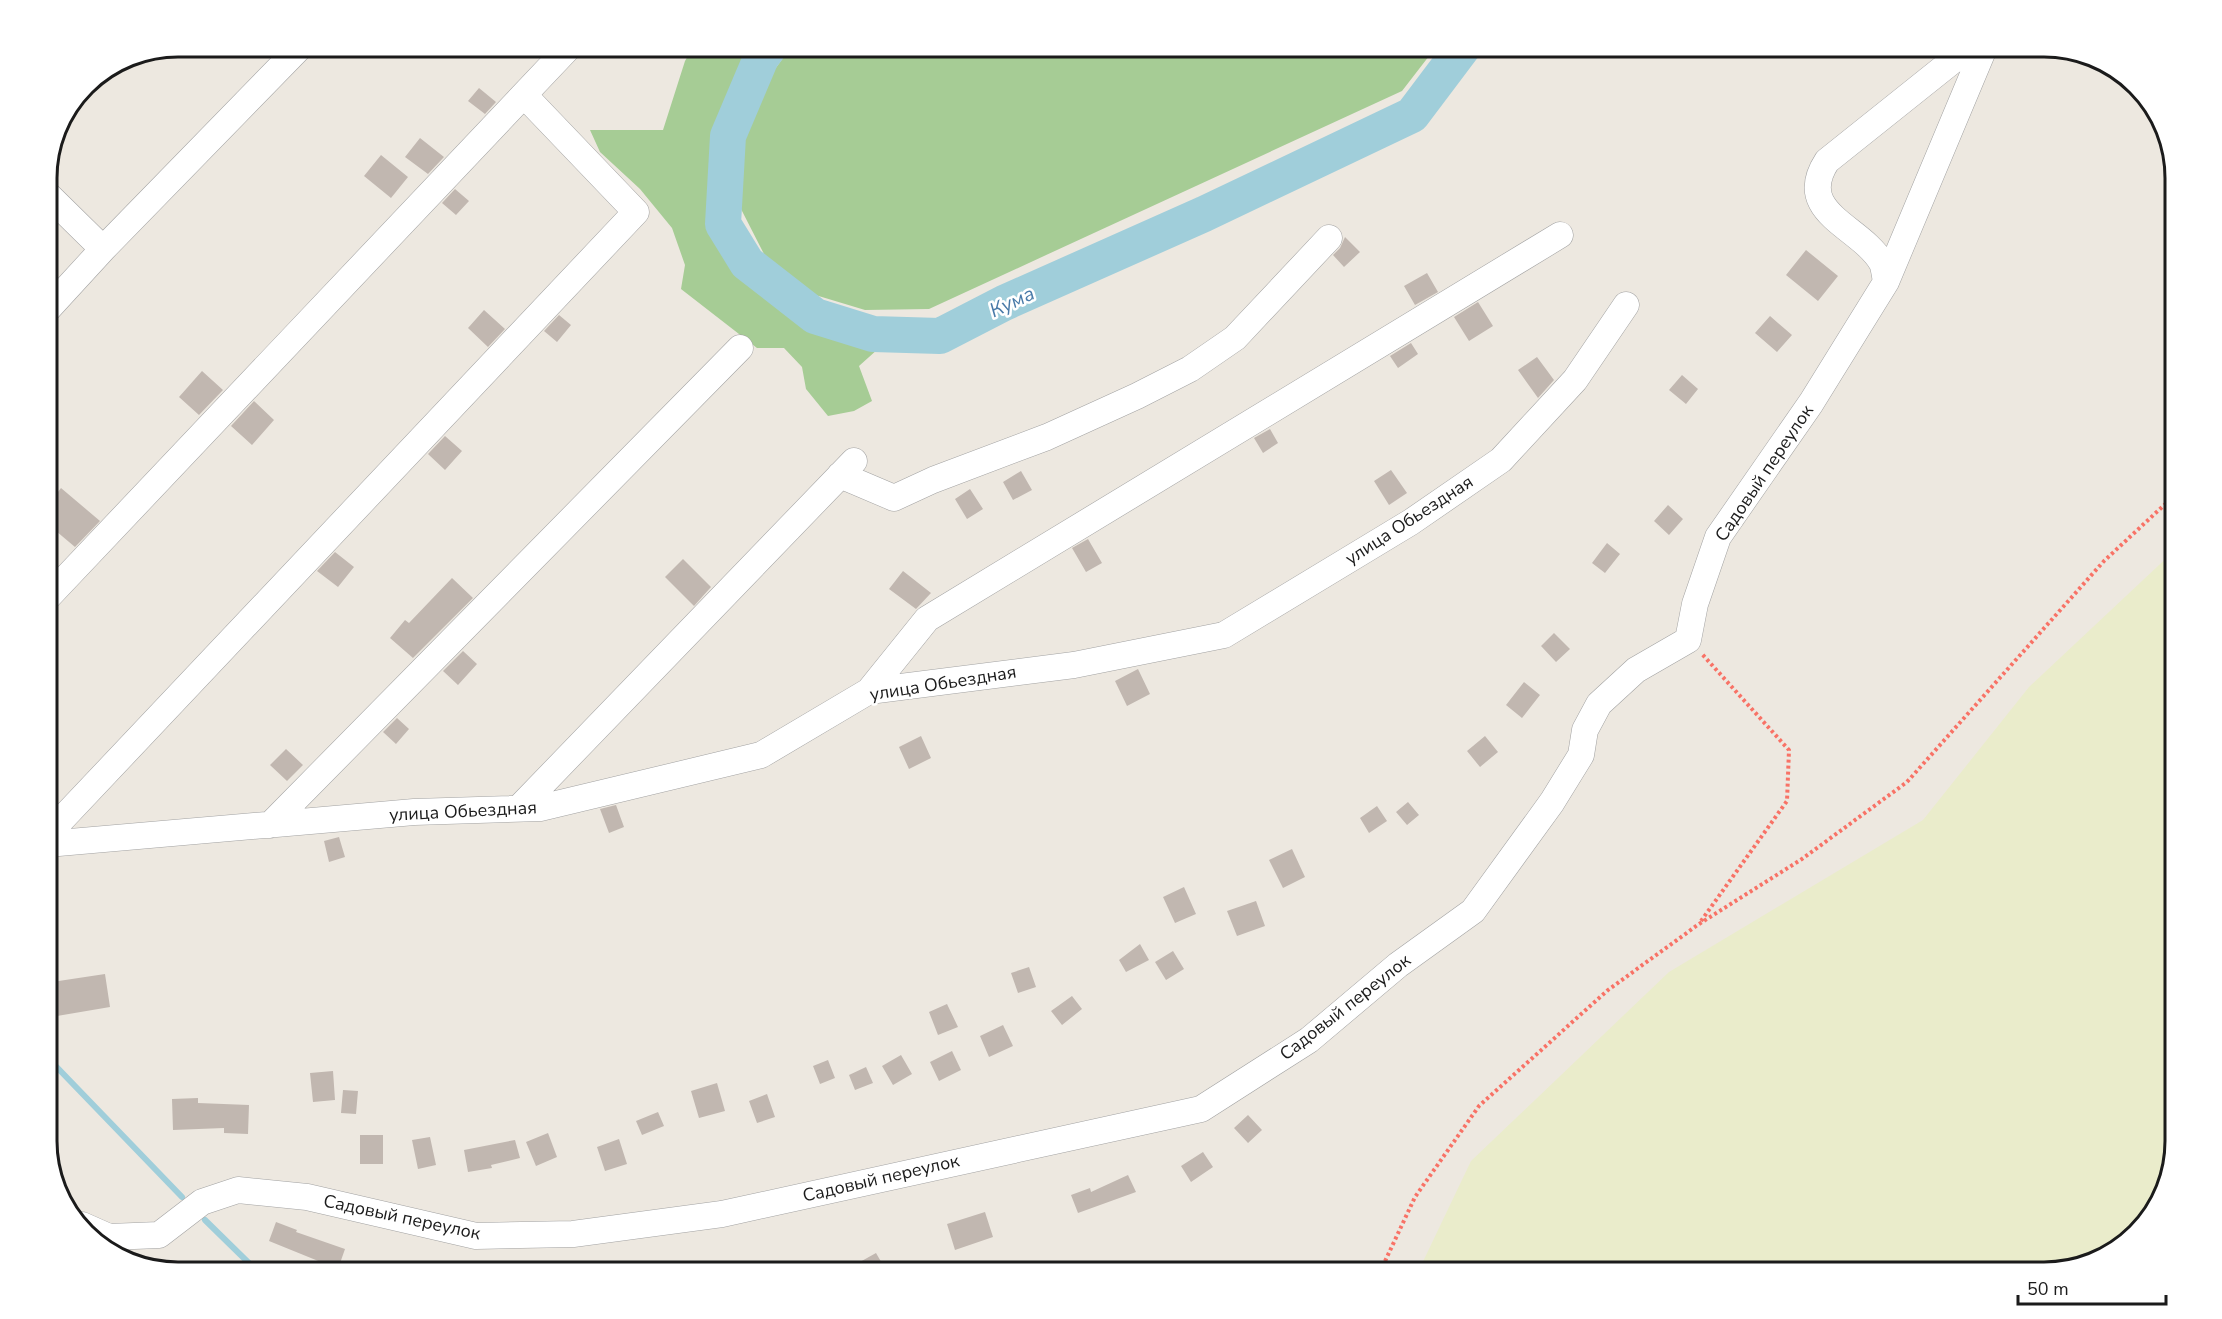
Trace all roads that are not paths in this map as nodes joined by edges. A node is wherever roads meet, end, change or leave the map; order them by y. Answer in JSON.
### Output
{"nodes":[{"id":1,"x":290,"y":57,"type":"edge"},
{"id":2,"x":560,"y":57,"type":"edge"},
{"id":3,"x":1957,"y":57,"type":"edge"},
{"id":4,"x":1979,"y":57,"type":"edge"},
{"id":5,"x":524,"y":95,"type":"junction"},
{"id":6,"x":57,"y":204,"type":"edge"},
{"id":7,"x":1560,"y":235,"type":"dead end"},
{"id":8,"x":1329,"y":238,"type":"dead end"},
{"id":9,"x":103,"y":249,"type":"junction"},
{"id":10,"x":1886,"y":282,"type":"junction"},
{"id":11,"x":57,"y":299,"type":"edge"},
{"id":12,"x":1626,"y":305,"type":"dead end"},
{"id":13,"x":740,"y":348,"type":"dead end"},
{"id":14,"x":57,"y":587,"type":"edge"},
{"id":15,"x":869,"y":691,"type":"junction"},
{"id":16,"x":519,"y":808,"type":"junction"},
{"id":17,"x":57,"y":824,"type":"edge"},
{"id":18,"x":270,"y":825,"type":"junction"},
{"id":19,"x":57,"y":843,"type":"edge"},
{"id":20,"x":99,"y":1233,"type":"edge"}],
"edges":[{"from":1,"to":9,"type":"street"},
{"from":2,"to":5,"type":"street"},
{"from":3,"to":10,"type":"street"},
{"from":4,"to":10,"type":"street","name":"Садовый переулок"},
{"from":5,"to":14,"type":"street"},
{"from":5,"to":17,"type":"street"},
{"from":6,"to":9,"type":"street"},
{"from":7,"to":15,"type":"street"},
{"from":8,"to":16,"type":"street"},
{"from":9,"to":11,"type":"street"},
{"from":10,"to":20,"type":"street","name":"Садовый переулок"},
{"from":12,"to":15,"type":"street","name":"улица Обьездная"},
{"from":13,"to":18,"type":"street"},
{"from":15,"to":16,"type":"street","name":"улица Обьездная"},
{"from":16,"to":18,"type":"street","name":"улица Обьездная"},
{"from":18,"to":19,"type":"street","name":"улица Обьездная"}]}
